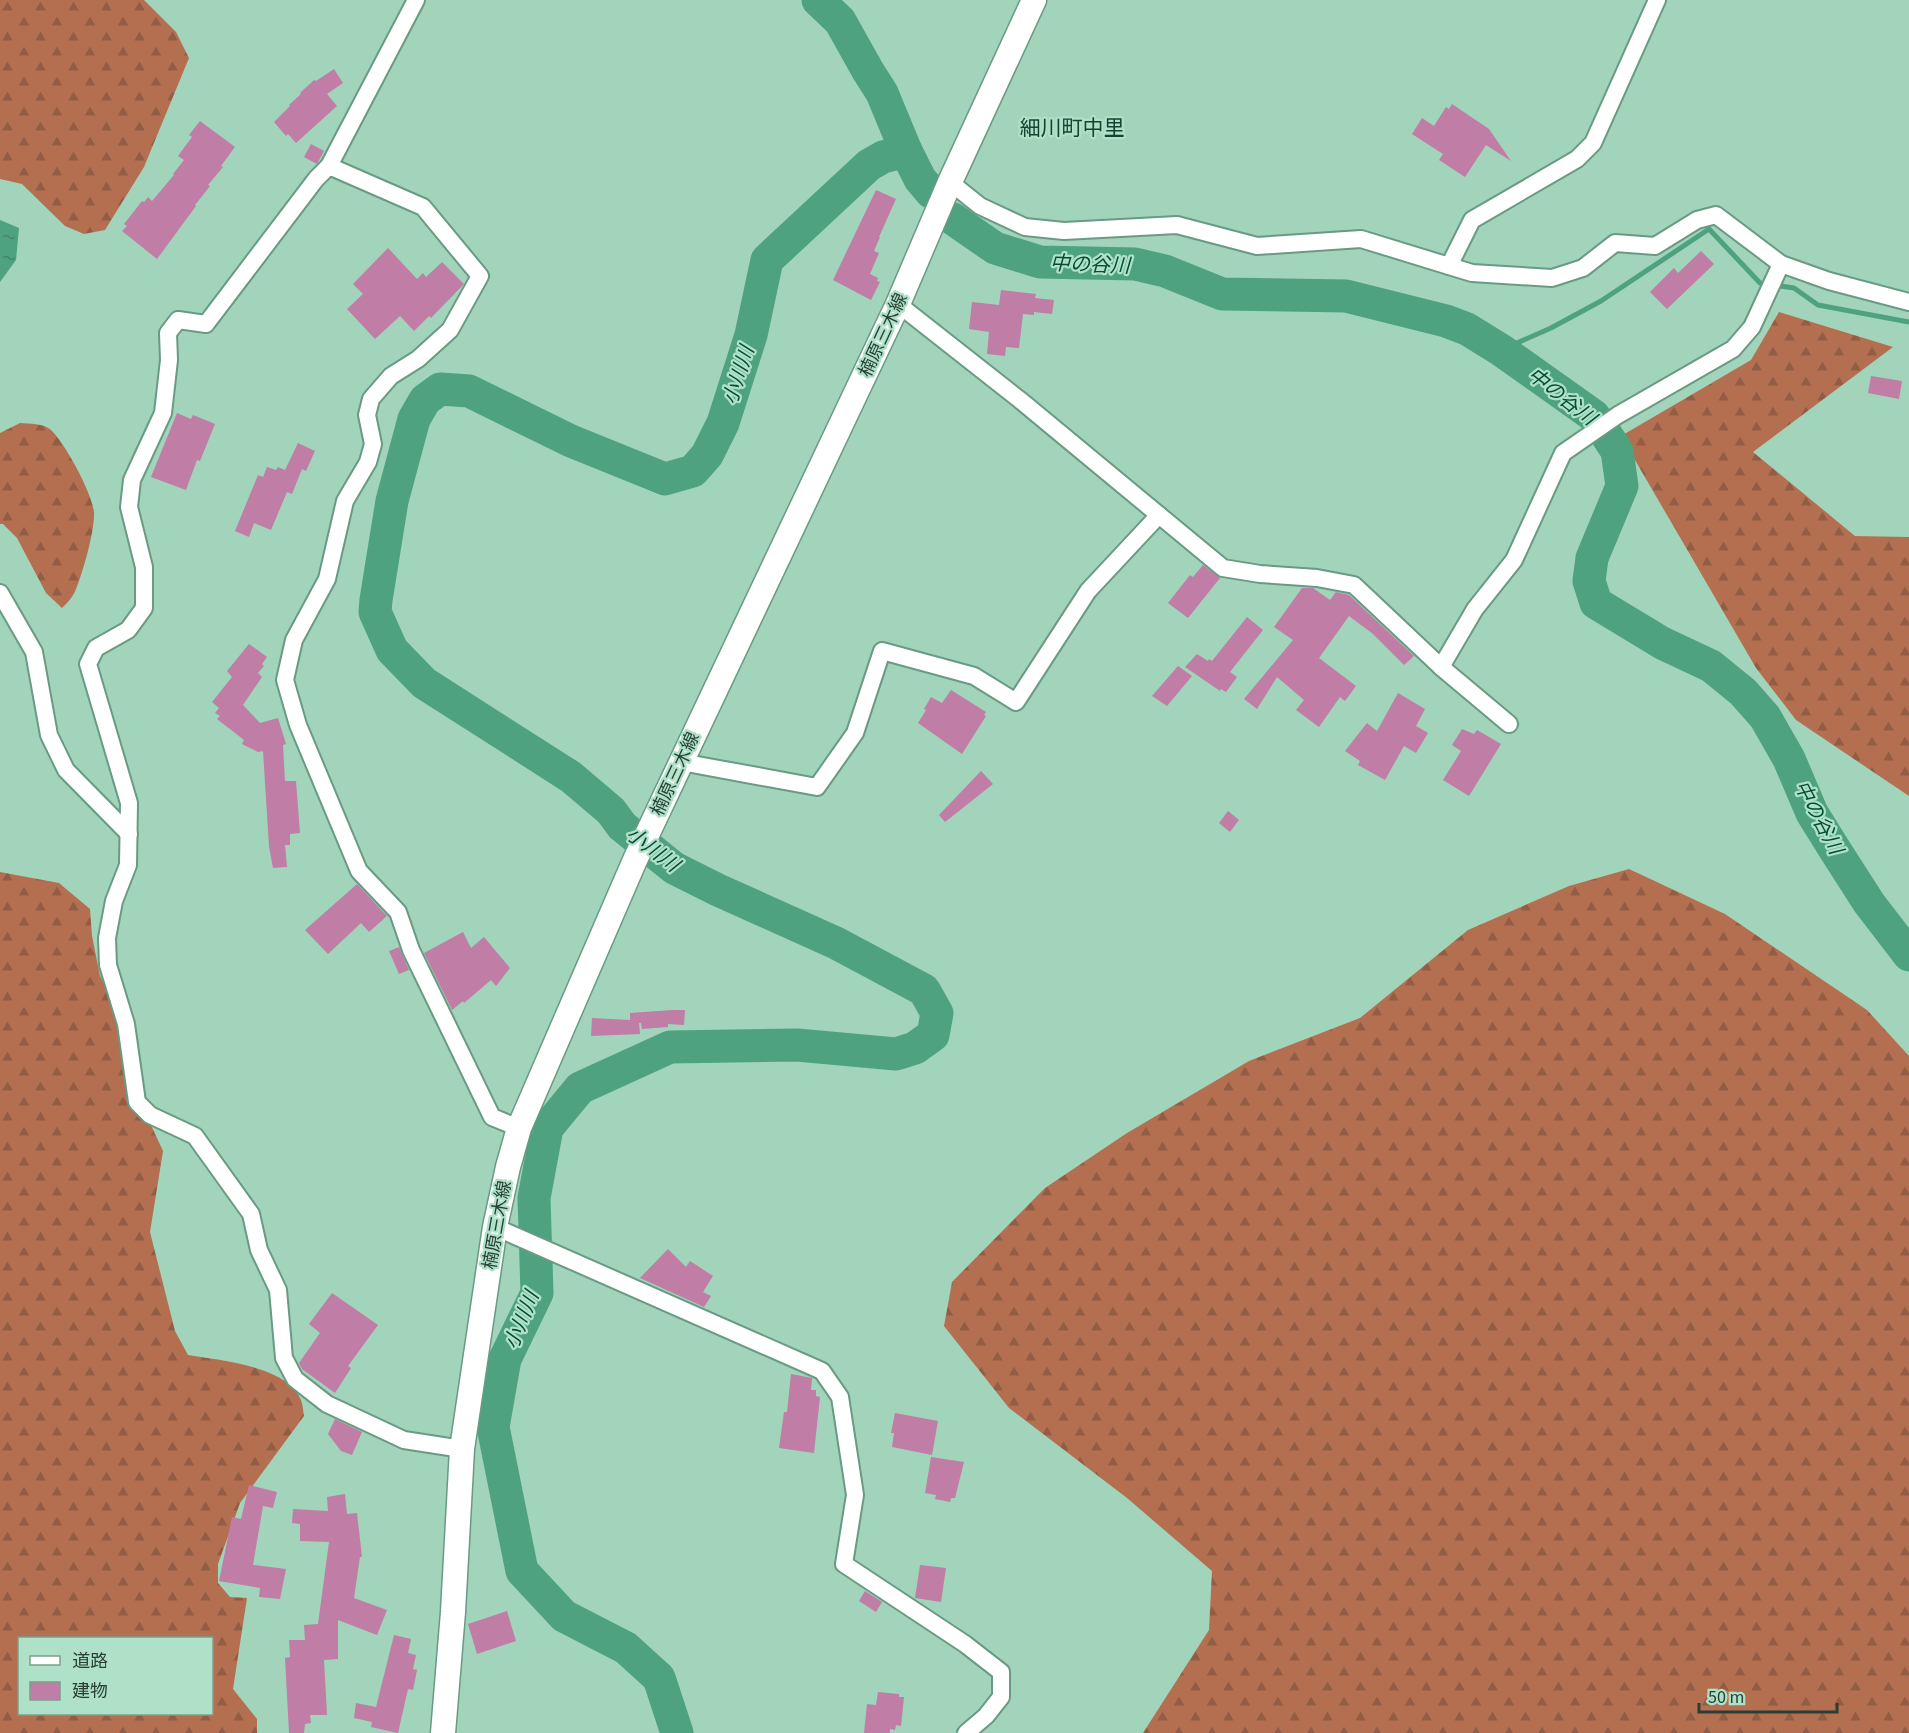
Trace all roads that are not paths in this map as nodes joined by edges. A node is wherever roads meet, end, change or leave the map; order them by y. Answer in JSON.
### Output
{"nodes":[{"id":1,"x":416,"y":0,"type":"edge"},
{"id":2,"x":1034,"y":0,"type":"edge"},
{"id":3,"x":1657,"y":0,"type":"edge"},
{"id":4,"x":329,"y":166,"type":"junction"},
{"id":5,"x":950,"y":182,"type":"junction"},
{"id":6,"x":1449,"y":266,"type":"junction"},
{"id":7,"x":1779,"y":268,"type":"junction"},
{"id":8,"x":1909,"y":302,"type":"edge"},
{"id":9,"x":898,"y":304,"type":"junction"},
{"id":10,"x":1159,"y":515,"type":"junction"},
{"id":11,"x":0,"y":593,"type":"edge"},
{"id":12,"x":1441,"y":667,"type":"junction"},
{"id":13,"x":1509,"y":724,"type":"dead end"},
{"id":14,"x":681,"y":762,"type":"junction"},
{"id":15,"x":129,"y":834,"type":"junction"},
{"id":16,"x":519,"y":1128,"type":"junction"},
{"id":17,"x":495,"y":1227,"type":"junction"},
{"id":18,"x":462,"y":1449,"type":"junction"},
{"id":19,"x":443,"y":1733,"type":"edge"},
{"id":20,"x":966,"y":1733,"type":"edge"}],
"edges":[{"from":1,"to":4,"type":"street"},
{"from":2,"to":5,"type":"main road","name":"楠原三木線"},
{"from":3,"to":6,"type":"street"},
{"from":4,"to":15,"type":"street"},
{"from":4,"to":16,"type":"street"},
{"from":5,"to":6,"type":"street"},
{"from":5,"to":9,"type":"main road","name":"楠原三木線"},
{"from":6,"to":7,"type":"street"},
{"from":7,"to":8,"type":"street"},
{"from":7,"to":12,"type":"street"},
{"from":9,"to":10,"type":"street"},
{"from":9,"to":14,"type":"main road","name":"楠原三木線"},
{"from":10,"to":12,"type":"street"},
{"from":10,"to":14,"type":"street"},
{"from":11,"to":15,"type":"street"},
{"from":12,"to":13,"type":"street"},
{"from":14,"to":16,"type":"main road","name":"楠原三木線"},
{"from":15,"to":18,"type":"street"},
{"from":16,"to":17,"type":"main road","name":"楠原三木線"},
{"from":17,"to":18,"type":"main road","name":"楠原三木線"},
{"from":17,"to":20,"type":"street"},
{"from":18,"to":19,"type":"main road","name":"楠原三木線"}]}
